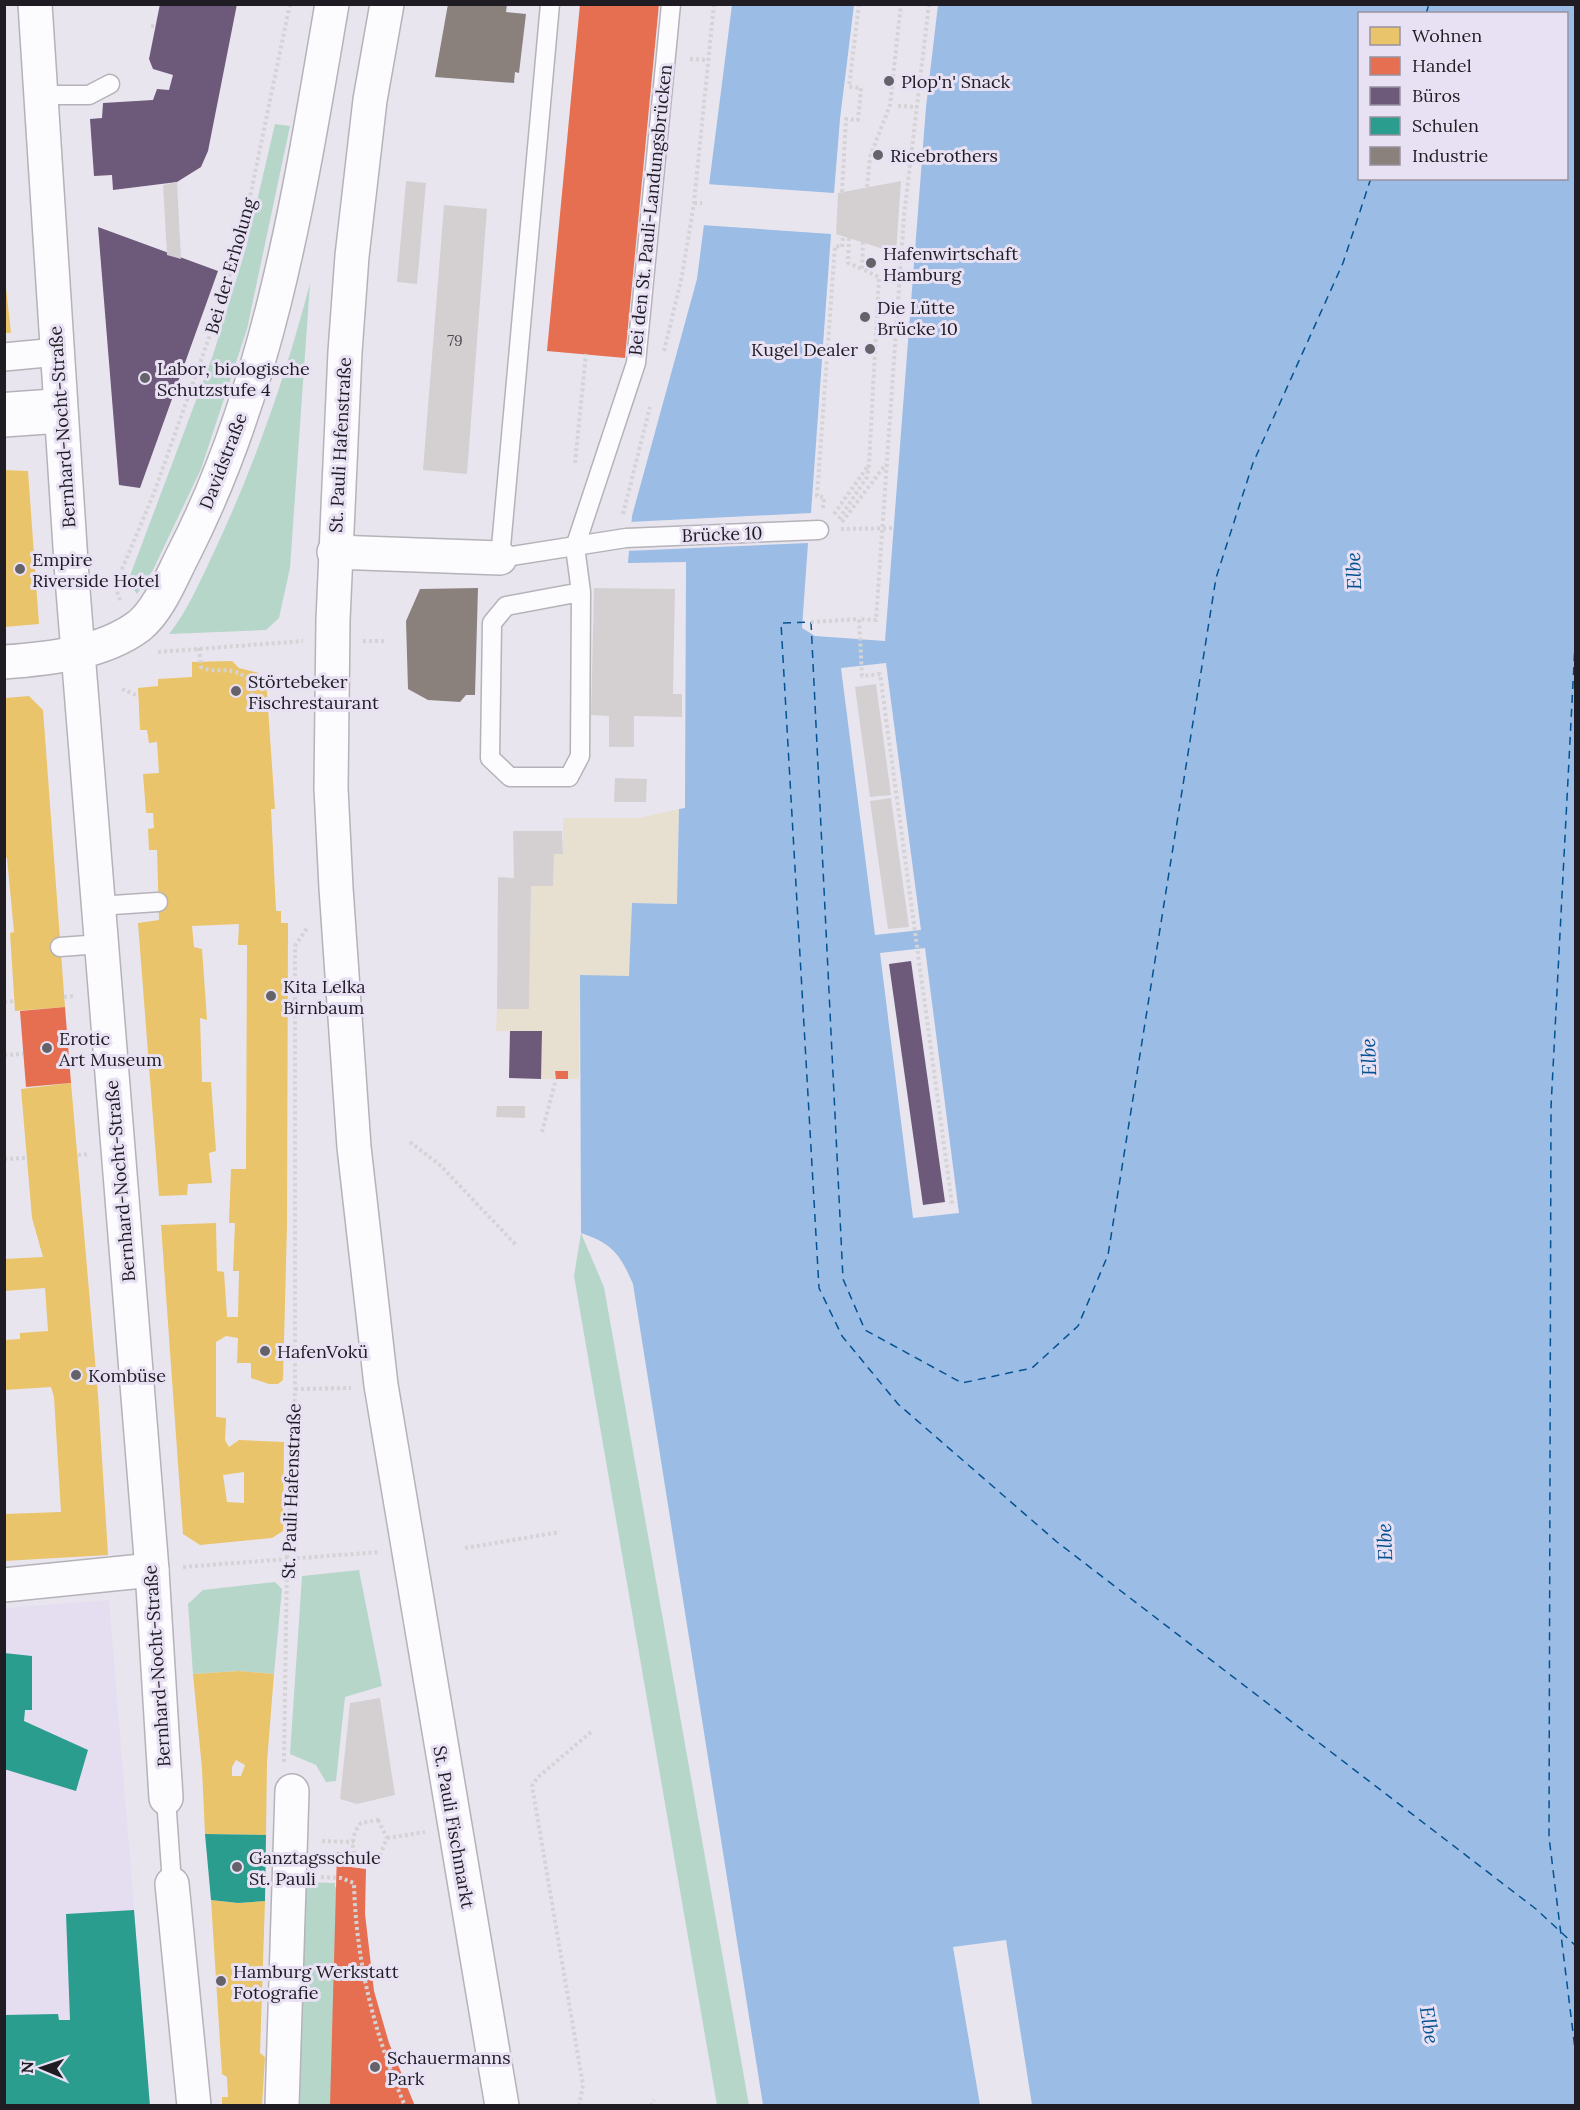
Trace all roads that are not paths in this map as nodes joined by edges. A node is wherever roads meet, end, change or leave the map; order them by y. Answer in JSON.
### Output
{"nodes":[{"id":1,"x":35,"y":4,"type":"edge"},
{"id":2,"x":332,"y":4,"type":"edge"},
{"id":3,"x":387,"y":4,"type":"edge"},
{"id":4,"x":550,"y":4,"type":"edge"},
{"id":5,"x":671,"y":4,"type":"edge"},
{"id":6,"x":110,"y":84,"type":"dead end"},
{"id":7,"x":40,"y":94,"type":"junction"},
{"id":8,"x":57,"y":352,"type":"junction"},
{"id":9,"x":4,"y":357,"type":"edge"},
{"id":10,"x":4,"y":402,"type":"edge"},
{"id":11,"x":60,"y":408,"type":"junction"},
{"id":12,"x":4,"y":423,"type":"edge"},
{"id":13,"x":826,"y":530,"type":"road end"},
{"id":14,"x":575,"y":547,"type":"junction"},
{"id":15,"x":334,"y":552,"type":"junction"},
{"id":16,"x":501,"y":558,"type":"junction"},
{"id":17,"x":581,"y":592,"type":"junction"},
{"id":18,"x":77,"y":652,"type":"junction"},
{"id":19,"x":4,"y":662,"type":"edge"},
{"id":20,"x":158,"y":902,"type":"dead end"},
{"id":21,"x":98,"y":906,"type":"junction"},
{"id":22,"x":101,"y":944,"type":"junction"},
{"id":23,"x":60,"y":946,"type":"dead end"},
{"id":24,"x":407,"y":1549,"type":"joint"},
{"id":25,"x":152,"y":1570,"type":"junction"},
{"id":26,"x":4,"y":1585,"type":"edge"},
{"id":27,"x":292,"y":1791,"type":"road end"},
{"id":28,"x":166,"y":1798,"type":"joint"},
{"id":29,"x":172,"y":1884,"type":"joint"},
{"id":30,"x":194,"y":2106,"type":"edge"},
{"id":31,"x":282,"y":2106,"type":"edge"},
{"id":32,"x":502,"y":2106,"type":"edge"}],
"edges":[{"from":1,"to":7,"type":"street","name":"Bernhard-Nocht-Straße"},
{"from":2,"to":18,"type":"street","name":"Davidstraße"},
{"from":3,"to":15,"type":"street","name":"St. Pauli Hafenstraße"},
{"from":4,"to":16,"type":"lane"},
{"from":5,"to":14,"type":"lane","name":"Bei den St. Pauli-Landungsbrücken"},
{"from":6,"to":7,"type":"lane"},
{"from":7,"to":8,"type":"street","name":"Bernhard-Nocht-Straße"},
{"from":8,"to":9,"type":"street"},
{"from":8,"to":11,"type":"street","name":"Bernhard-Nocht-Straße"},
{"from":10,"to":11,"type":"lane"},
{"from":11,"to":12,"type":"street"},
{"from":11,"to":18,"type":"street","name":"Bernhard-Nocht-Straße"},
{"from":13,"to":14,"type":"lane","name":"Brücke 10"},
{"from":14,"to":16,"type":"lane"},
{"from":14,"to":17,"type":"lane"},
{"from":15,"to":16,"type":"street"},
{"from":15,"to":24,"type":"street","name":"St. Pauli Hafenstraße"},
{"from":17,"to":17,"type":"lane"},
{"from":18,"to":19,"type":"street","name":"Davidstraße"},
{"from":18,"to":21,"type":"street","name":"Bernhard-Nocht-Straße"},
{"from":20,"to":21,"type":"lane"},
{"from":21,"to":22,"type":"street","name":"Bernhard-Nocht-Straße"},
{"from":22,"to":23,"type":"lane"},
{"from":22,"to":25,"type":"street","name":"Bernhard-Nocht-Straße"},
{"from":24,"to":32,"type":"street","name":"St. Pauli Fischmarkt"},
{"from":25,"to":26,"type":"street"},
{"from":25,"to":28,"type":"street","name":"Bernhard-Nocht-Straße"},
{"from":27,"to":31,"type":"street"},
{"from":28,"to":29,"type":"lane","name":"Bernhard-Nocht-Straße"},
{"from":29,"to":30,"type":"street","name":"Bernhard-Nocht-Straße"}]}
